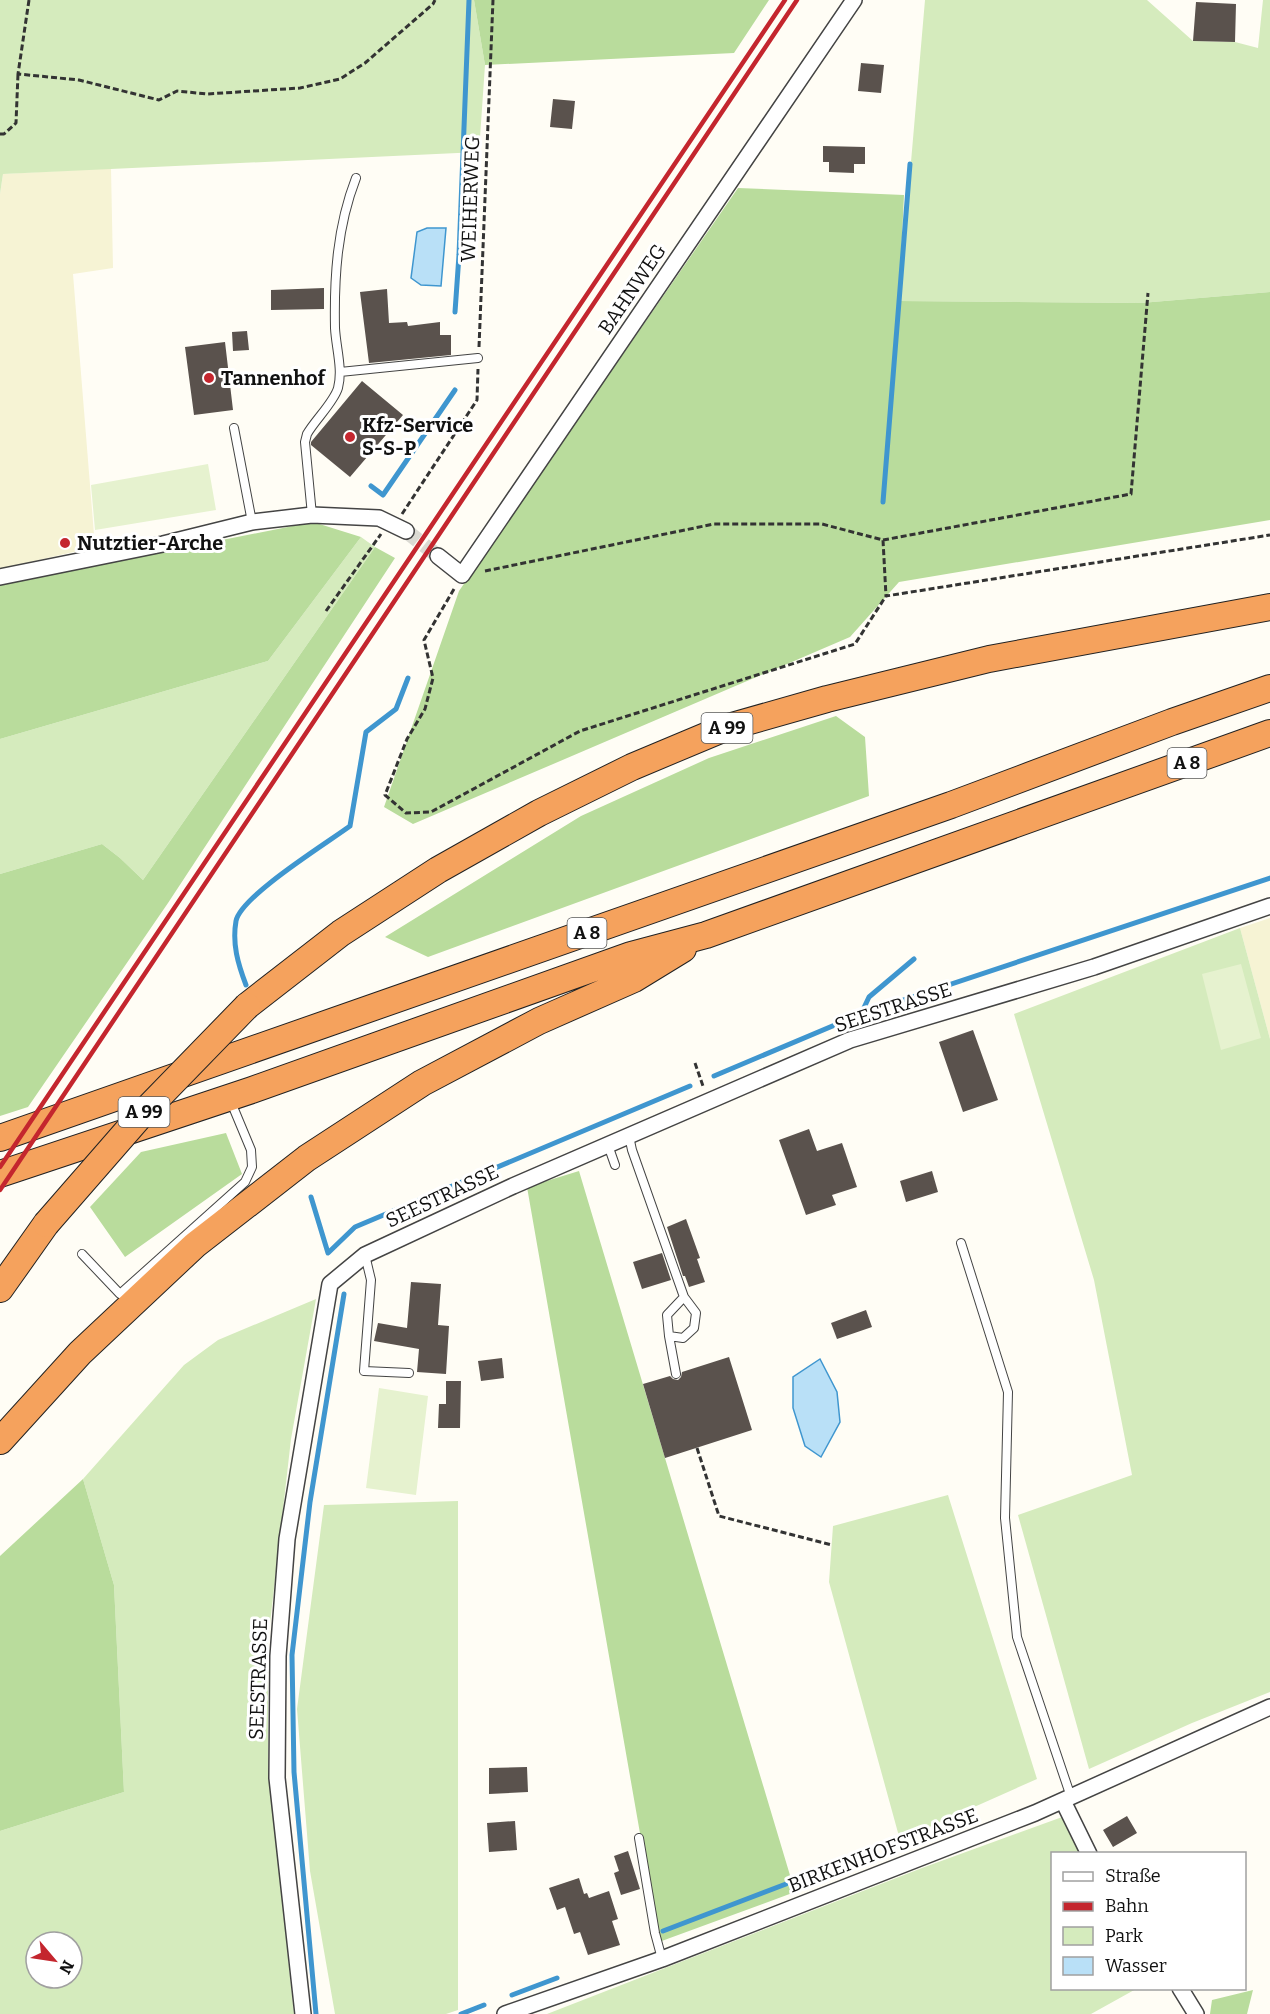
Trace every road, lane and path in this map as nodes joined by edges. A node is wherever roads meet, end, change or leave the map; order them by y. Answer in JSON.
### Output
{"nodes":[{"id":1,"x":28,"y":0,"type":"edge"},
{"id":2,"x":435,"y":0,"type":"edge"},
{"id":3,"x":493,"y":0,"type":"edge"},
{"id":4,"x":854,"y":0,"type":"edge"},
{"id":5,"x":18,"y":74,"type":"junction"},
{"id":6,"x":0,"y":134,"type":"edge"},
{"id":7,"x":356,"y":178,"type":"dead end"},
{"id":8,"x":1148,"y":293,"type":"dead end"},
{"id":9,"x":478,"y":358,"type":"junction"},
{"id":10,"x":340,"y":372,"type":"junction"},
{"id":11,"x":234,"y":428,"type":"dead end"},
{"id":12,"x":312,"y":515,"type":"junction"},
{"id":13,"x":252,"y":522,"type":"junction"},
{"id":14,"x":396,"y":526,"type":"junction"},
{"id":15,"x":1270,"y":535,"type":"edge"},
{"id":16,"x":883,"y":540,"type":"junction"},
{"id":17,"x":438,"y":556,"type":"tunnel mouth"},
{"id":18,"x":462,"y":575,"type":"junction"},
{"id":19,"x":0,"y":577,"type":"edge"},
{"id":20,"x":886,"y":596,"type":"junction"},
{"id":21,"x":1270,"y":607,"type":"edge"},
{"id":22,"x":326,"y":611,"type":"dead end"},
{"id":23,"x":1270,"y":688,"type":"edge"},
{"id":24,"x":1270,"y":734,"type":"edge"},
{"id":25,"x":1270,"y":906,"type":"edge"},
{"id":26,"x":706,"y":934,"type":"junction"},
{"id":27,"x":695,"y":1063,"type":"dead end"},
{"id":28,"x":229,"y":1098,"type":"junction"},
{"id":29,"x":709,"y":1101,"type":"junction"},
{"id":30,"x":629,"y":1136,"type":"junction"},
{"id":31,"x":0,"y":1138,"type":"edge"},
{"id":32,"x":608,"y":1145,"type":"junction"},
{"id":33,"x":615,"y":1165,"type":"dead end"},
{"id":34,"x":0,"y":1174,"type":"edge"},
{"id":35,"x":961,"y":1243,"type":"dead end"},
{"id":36,"x":82,"y":1254,"type":"dead end"},
{"id":37,"x":365,"y":1255,"type":"junction"},
{"id":38,"x":0,"y":1289,"type":"edge"},
{"id":39,"x":684,"y":1297,"type":"junction"},
{"id":40,"x":669,"y":1336,"type":"junction"},
{"id":41,"x":409,"y":1373,"type":"dead end"},
{"id":42,"x":676,"y":1374,"type":"dead end"},
{"id":43,"x":0,"y":1441,"type":"edge"},
{"id":44,"x":697,"y":1448,"type":"dead end"},
{"id":45,"x":832,"y":1545,"type":"dead end"},
{"id":46,"x":1270,"y":1707,"type":"edge"},
{"id":47,"x":1067,"y":1799,"type":"junction"},
{"id":48,"x":639,"y":1838,"type":"dead end"},
{"id":49,"x":1088,"y":1852,"type":"edge"},
{"id":50,"x":662,"y":1959,"type":"junction"},
{"id":51,"x":1181,"y":1990,"type":"edge"},
{"id":52,"x":303,"y":2014,"type":"edge"},
{"id":53,"x":505,"y":2014,"type":"edge"},
{"id":54,"x":1196,"y":2014,"type":"edge"}],
"edges":[{"from":1,"to":5,"type":"path"},
{"from":2,"to":5,"type":"path"},
{"from":3,"to":9,"type":"path","name":"WEIHERWEG"},
{"from":4,"to":18,"type":"street","name":"BAHNWEG"},
{"from":5,"to":6,"type":"path"},
{"from":7,"to":10,"type":"lane"},
{"from":8,"to":16,"type":"path"},
{"from":9,"to":10,"type":"lane"},
{"from":9,"to":14,"type":"path","name":"WEIHERWEG"},
{"from":10,"to":12,"type":"lane"},
{"from":11,"to":13,"type":"lane"},
{"from":12,"to":13,"type":"street"},
{"from":12,"to":14,"type":"street"},
{"from":13,"to":19,"type":"street"},
{"from":14,"to":22,"type":"path"},
{"from":15,"to":20,"type":"path"},
{"from":16,"to":18,"type":"path"},
{"from":16,"to":20,"type":"path"},
{"from":17,"to":18,"type":"street"},
{"from":18,"to":20,"type":"path"},
{"from":21,"to":38,"type":"highway","number":"A 99","bridge":true},
{"from":23,"to":31,"type":"highway","number":"A 8"},
{"from":24,"to":26,"type":"highway","number":"A 8"},
{"from":25,"to":29,"type":"street","name":"SEESTRASSE"},
{"from":26,"to":28,"type":"highway","number":"A 8"},
{"from":26,"to":43,"type":"highway"},
{"from":27,"to":29,"type":"path"},
{"from":28,"to":34,"type":"highway","number":"A 8"},
{"from":28,"to":36,"type":"lane"},
{"from":29,"to":30,"type":"street","name":"SEESTRASSE"},
{"from":30,"to":32,"type":"street","name":"SEESTRASSE"},
{"from":30,"to":39,"type":"lane"},
{"from":32,"to":33,"type":"lane"},
{"from":32,"to":37,"type":"street","name":"SEESTRASSE"},
{"from":35,"to":47,"type":"lane"},
{"from":37,"to":41,"type":"lane"},
{"from":37,"to":52,"type":"street","name":"SEESTRASSE"},
{"from":39,"to":40,"type":"lane"},
{"from":39,"to":40,"type":"lane"},
{"from":40,"to":42,"type":"lane"},
{"from":44,"to":45,"type":"path"},
{"from":46,"to":47,"type":"street","name":"BIRKENHOFSTRASSE"},
{"from":47,"to":49,"type":"street"},
{"from":47,"to":50,"type":"street","name":"BIRKENHOFSTRASSE"},
{"from":48,"to":50,"type":"lane"},
{"from":50,"to":53,"type":"street","name":"BIRKENHOFSTRASSE"},
{"from":51,"to":54,"type":"street"}]}
